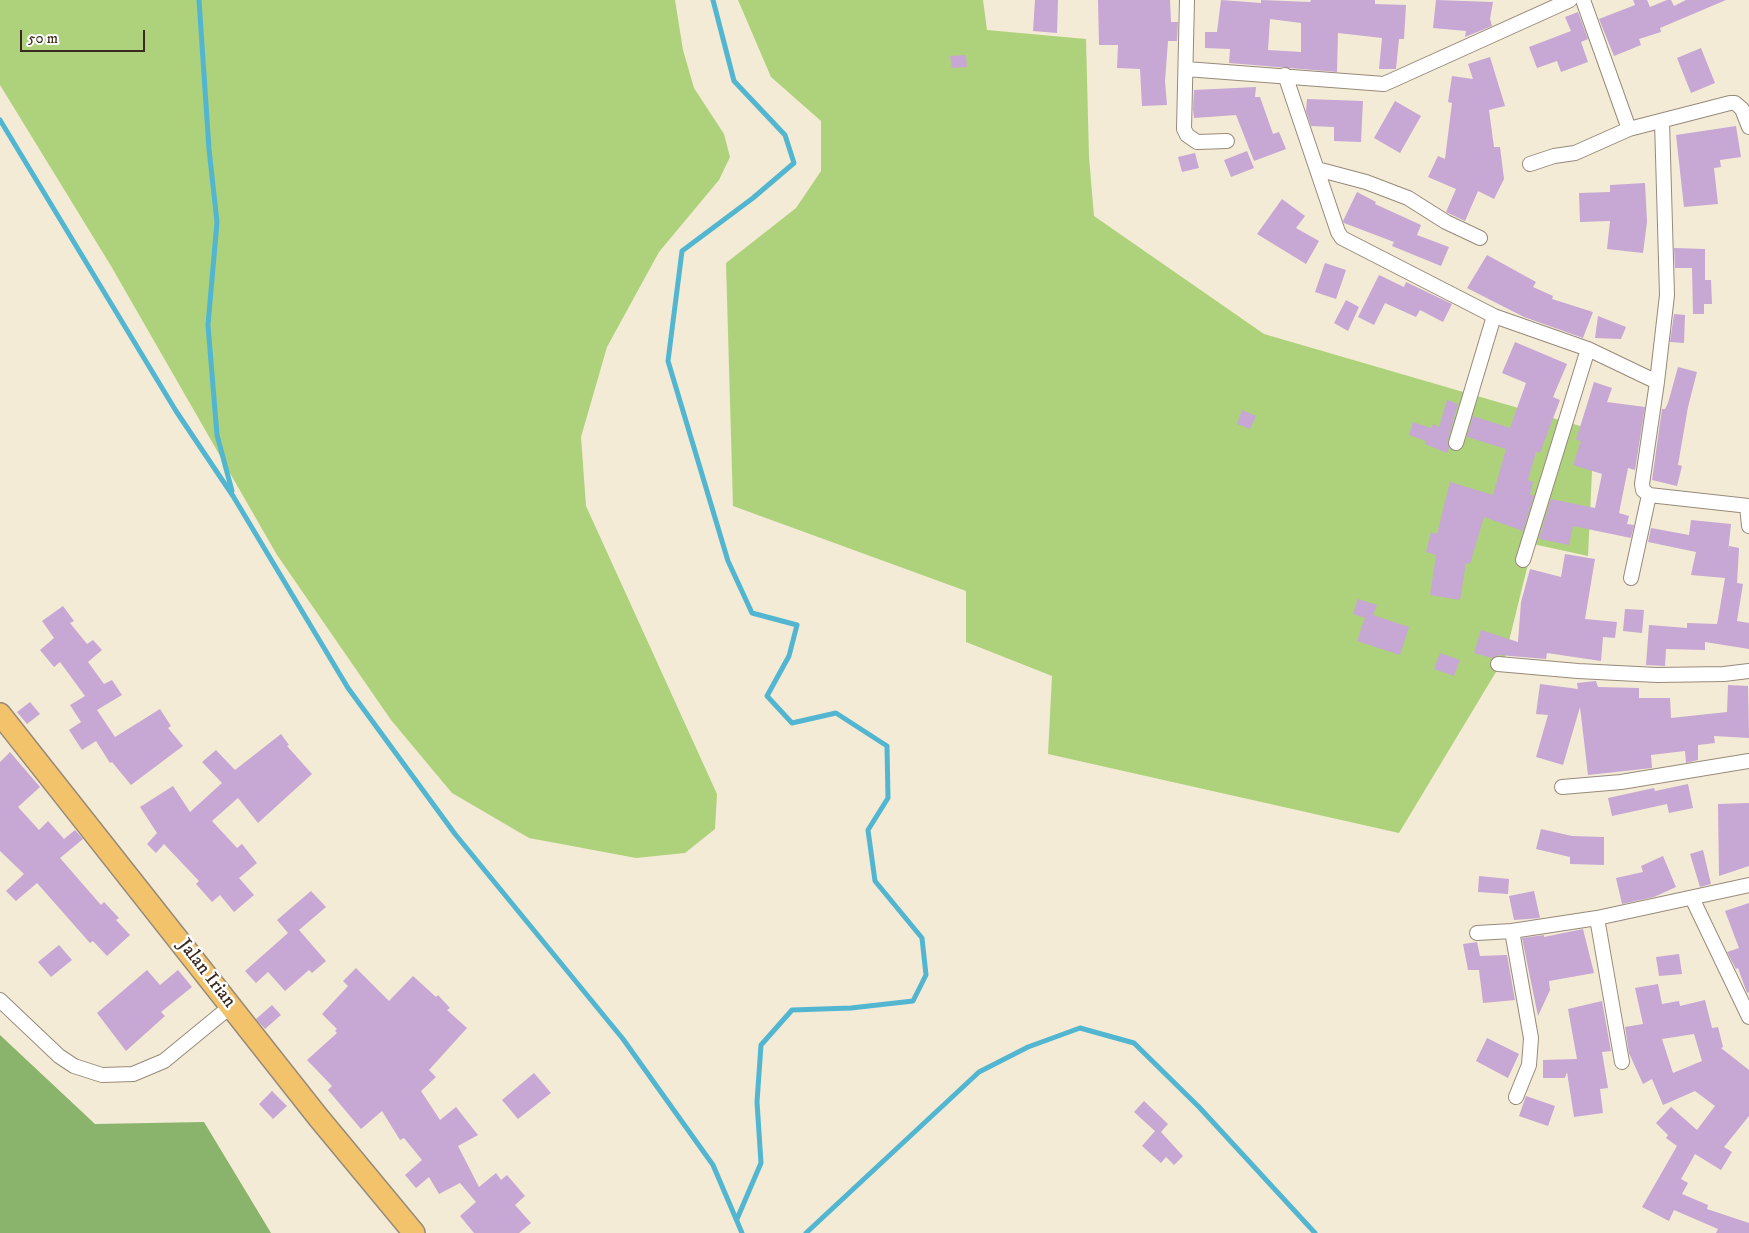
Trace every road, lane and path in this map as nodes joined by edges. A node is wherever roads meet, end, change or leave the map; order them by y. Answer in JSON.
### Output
{"nodes":[{"id":1,"x":1187,"y":0,"type":"edge"},
{"id":2,"x":1570,"y":0,"type":"edge"},
{"id":3,"x":1583,"y":0,"type":"edge"},
{"id":4,"x":1186,"y":69,"type":"junction"},
{"id":5,"x":1285,"y":75,"type":"junction"},
{"id":6,"x":1662,"y":121,"type":"junction"},
{"id":7,"x":1749,"y":127,"type":"edge"},
{"id":8,"x":1629,"y":129,"type":"junction"},
{"id":9,"x":1227,"y":141,"type":"dead end"},
{"id":10,"x":1530,"y":164,"type":"dead end"},
{"id":11,"x":1317,"y":169,"type":"junction"},
{"id":12,"x":1480,"y":238,"type":"dead end"},
{"id":13,"x":1494,"y":316,"type":"junction"},
{"id":14,"x":1588,"y":350,"type":"junction"},
{"id":15,"x":1657,"y":382,"type":"junction"},
{"id":16,"x":1456,"y":443,"type":"dead end"},
{"id":17,"x":1649,"y":495,"type":"junction"},
{"id":18,"x":1748,"y":506,"type":"edge"},
{"id":19,"x":1749,"y":526,"type":"edge"},
{"id":20,"x":1523,"y":560,"type":"dead end"},
{"id":21,"x":1631,"y":578,"type":"dead end"},
{"id":22,"x":1498,"y":664,"type":"dead end"},
{"id":23,"x":1749,"y":671,"type":"edge"},
{"id":24,"x":0,"y":714,"type":"edge"},
{"id":25,"x":1749,"y":761,"type":"edge"},
{"id":26,"x":1562,"y":787,"type":"dead end"},
{"id":27,"x":1749,"y":885,"type":"edge"},
{"id":28,"x":1692,"y":898,"type":"junction"},
{"id":29,"x":1597,"y":918,"type":"junction"},
{"id":30,"x":1512,"y":931,"type":"junction"},
{"id":31,"x":1477,"y":933,"type":"dead end"},
{"id":32,"x":0,"y":1000,"type":"edge"},
{"id":33,"x":231,"y":1006,"type":"junction"},
{"id":34,"x":1749,"y":1017,"type":"edge"},
{"id":35,"x":1622,"y":1062,"type":"dead end"},
{"id":36,"x":1516,"y":1097,"type":"dead end"},
{"id":37,"x":414,"y":1233,"type":"edge"}],
"edges":[{"from":1,"to":4,"type":"street"},
{"from":2,"to":5,"type":"street"},
{"from":3,"to":8,"type":"street"},
{"from":4,"to":5,"type":"street"},
{"from":4,"to":9,"type":"street"},
{"from":5,"to":11,"type":"street"},
{"from":6,"to":7,"type":"street"},
{"from":6,"to":8,"type":"street"},
{"from":6,"to":15,"type":"street"},
{"from":8,"to":10,"type":"street"},
{"from":11,"to":12,"type":"street"},
{"from":11,"to":13,"type":"street"},
{"from":13,"to":14,"type":"street"},
{"from":13,"to":16,"type":"street"},
{"from":14,"to":15,"type":"street"},
{"from":14,"to":20,"type":"street"},
{"from":15,"to":17,"type":"street"},
{"from":17,"to":18,"type":"street"},
{"from":17,"to":21,"type":"street"},
{"from":18,"to":19,"type":"street"},
{"from":22,"to":23,"type":"street"},
{"from":24,"to":33,"type":"main road","name":"Jalan Irian"},
{"from":25,"to":26,"type":"street"},
{"from":27,"to":28,"type":"street"},
{"from":28,"to":29,"type":"street"},
{"from":28,"to":34,"type":"street"},
{"from":29,"to":30,"type":"street"},
{"from":29,"to":35,"type":"street"},
{"from":30,"to":31,"type":"street"},
{"from":30,"to":36,"type":"street"},
{"from":32,"to":33,"type":"street"},
{"from":33,"to":37,"type":"main road","name":"Jalan Irian"}]}
